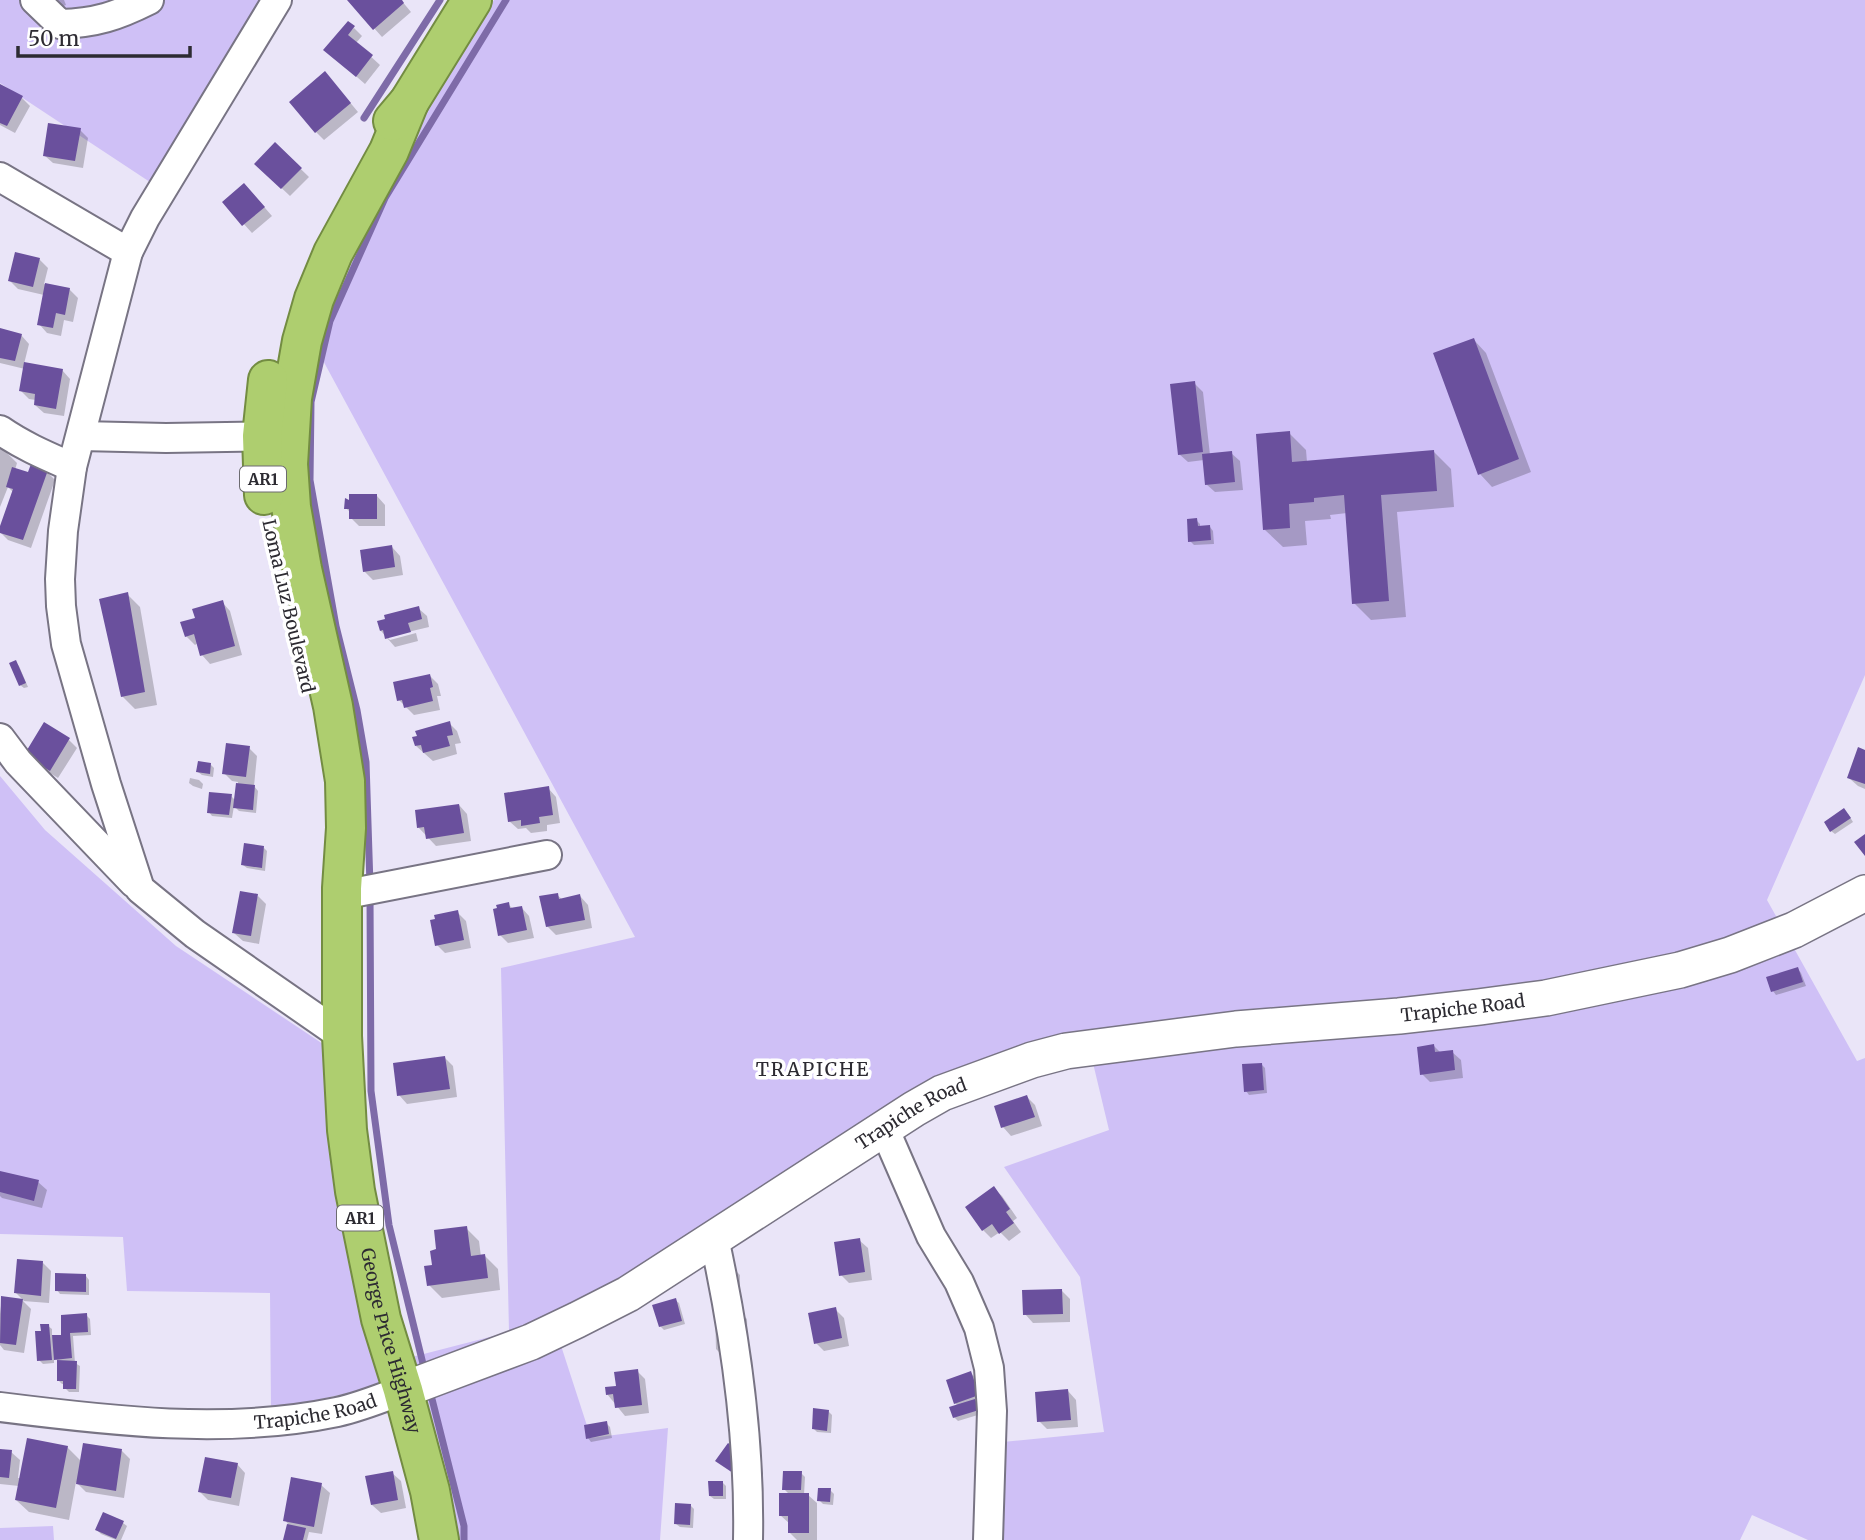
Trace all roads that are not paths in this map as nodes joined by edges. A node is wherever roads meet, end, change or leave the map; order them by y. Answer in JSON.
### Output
{"nodes":[{"id":1,"x":35,"y":0,"type":"edge"},
{"id":2,"x":149,"y":0,"type":"edge"},
{"id":3,"x":277,"y":0,"type":"edge"},
{"id":4,"x":472,"y":0,"type":"edge"},
{"id":5,"x":0,"y":177,"type":"edge"},
{"id":6,"x":128,"y":252,"type":"junction"},
{"id":7,"x":0,"y":430,"type":"edge"},
{"id":8,"x":81,"y":436,"type":"junction"},
{"id":9,"x":276,"y":436,"type":"junction"},
{"id":10,"x":72,"y":467,"type":"junction"},
{"id":11,"x":0,"y":738,"type":"edge"},
{"id":12,"x":547,"y":855,"type":"dead end"},
{"id":13,"x":140,"y":889,"type":"junction"},
{"id":14,"x":342,"y":891,"type":"junction"},
{"id":15,"x":1865,"y":893,"type":"edge"},
{"id":16,"x":342,"y":1036,"type":"junction"},
{"id":17,"x":884,"y":1128,"type":"junction"},
{"id":18,"x":714,"y":1237,"type":"junction"},
{"id":19,"x":403,"y":1390,"type":"junction"},
{"id":20,"x":0,"y":1407,"type":"edge"},
{"id":21,"x":439,"y":1540,"type":"edge"},
{"id":22,"x":748,"y":1540,"type":"edge"},
{"id":23,"x":988,"y":1540,"type":"edge"}],
"edges":[{"from":1,"to":2,"type":"street"},
{"from":3,"to":6,"type":"street"},
{"from":4,"to":9,"type":"highway","name":"Loma Luz Boulevard","number":"AR1"},
{"from":5,"to":6,"type":"street"},
{"from":6,"to":8,"type":"street"},
{"from":7,"to":10,"type":"street"},
{"from":8,"to":9,"type":"street"},
{"from":8,"to":10,"type":"street"},
{"from":9,"to":14,"type":"highway","name":"Loma Luz Boulevard","number":"AR1"},
{"from":10,"to":13,"type":"street"},
{"from":11,"to":13,"type":"street"},
{"from":12,"to":14,"type":"street"},
{"from":13,"to":16,"type":"street"},
{"from":14,"to":16,"type":"highway","name":"George Price Highway","number":"AR1"},
{"from":15,"to":17,"type":"street","name":"Trapiche Road"},
{"from":16,"to":19,"type":"highway","name":"George Price Highway","number":"AR1"},
{"from":17,"to":18,"type":"street","name":"Trapiche Road"},
{"from":17,"to":23,"type":"street"},
{"from":18,"to":19,"type":"street","name":"Trapiche Road"},
{"from":18,"to":22,"type":"street"},
{"from":19,"to":20,"type":"street","name":"Trapiche Road"},
{"from":19,"to":21,"type":"highway","name":"George Price Highway","number":"AR1"}]}
